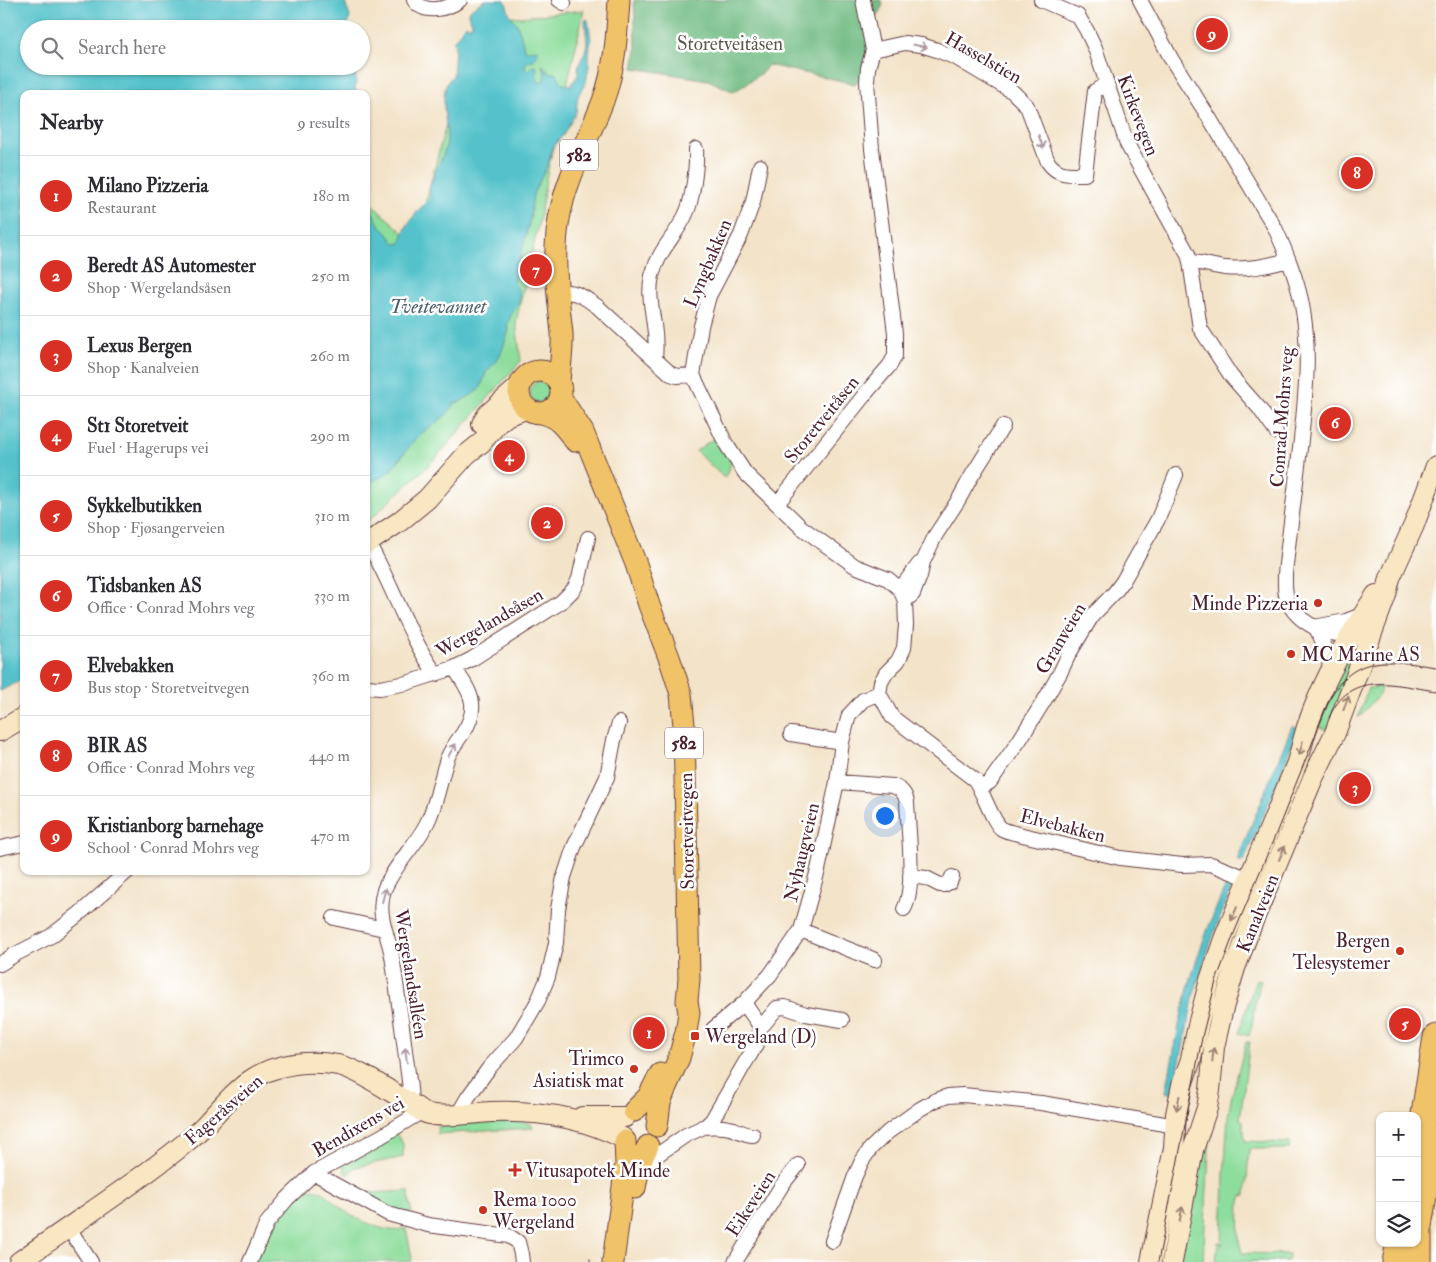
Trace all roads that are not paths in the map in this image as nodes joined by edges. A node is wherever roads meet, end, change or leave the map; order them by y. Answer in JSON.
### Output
{"nodes":[{"id":1,"x":414,"y":0,"type":"edge"},
{"id":2,"x":460,"y":0,"type":"edge"},
{"id":3,"x":619,"y":0,"type":"edge"},
{"id":4,"x":863,"y":0,"type":"edge"},
{"id":5,"x":1041,"y":0,"type":"edge"},
{"id":6,"x":1140,"y":0,"type":"edge"},
{"id":7,"x":873,"y":50,"type":"junction"},
{"id":8,"x":1106,"y":84,"type":"junction"},
{"id":9,"x":696,"y":148,"type":"dead end"},
{"id":10,"x":760,"y":166,"type":"dead end"},
{"id":11,"x":1288,"y":260,"type":"junction"},
{"id":12,"x":1190,"y":262,"type":"junction"},
{"id":13,"x":567,"y":292,"type":"dead end"},
{"id":14,"x":559,"y":313,"type":"junction"},
{"id":15,"x":655,"y":359,"type":"junction"},
{"id":16,"x":693,"y":375,"type":"junction"},
{"id":17,"x":525,"y":380,"type":"junction"},
{"id":18,"x":560,"y":390,"type":"junction"},
{"id":19,"x":535,"y":411,"type":"junction"},
{"id":20,"x":1003,"y":426,"type":"dead end"},
{"id":21,"x":1276,"y":432,"type":"dead end"},
{"id":22,"x":466,"y":455,"type":"junction"},
{"id":23,"x":1436,"y":466,"type":"edge"},
{"id":24,"x":1176,"y":475,"type":"dead end"},
{"id":25,"x":777,"y":504,"type":"junction"},
{"id":26,"x":588,"y":538,"type":"dead end"},
{"id":27,"x":370,"y":542,"type":"edge"},
{"id":28,"x":370,"y":549,"type":"edge"},
{"id":29,"x":902,"y":595,"type":"junction"},
{"id":30,"x":649,"y":605,"type":"junction"},
{"id":31,"x":1369,"y":618,"type":"junction"},
{"id":32,"x":1314,"y":627,"type":"junction"},
{"id":33,"x":1352,"y":633,"type":"junction"},
{"id":34,"x":454,"y":668,"type":"junction"},
{"id":35,"x":1332,"y":670,"type":"junction"},
{"id":36,"x":436,"y":674,"type":"junction"},
{"id":37,"x":370,"y":687,"type":"edge"},
{"id":38,"x":878,"y":694,"type":"junction"},
{"id":39,"x":20,"y":719,"type":"edge"},
{"id":40,"x":619,"y":723,"type":"dead end"},
{"id":41,"x":0,"y":730,"type":"edge"},
{"id":42,"x":791,"y":734,"type":"dead end"},
{"id":43,"x":842,"y":742,"type":"junction"},
{"id":44,"x":837,"y":782,"type":"junction"},
{"id":45,"x":981,"y":788,"type":"junction"},
{"id":46,"x":20,"y":844,"type":"edge"},
{"id":47,"x":0,"y":848,"type":"edge"},
{"id":48,"x":123,"y":875,"type":"edge"},
{"id":49,"x":910,"y":876,"type":"junction"},
{"id":50,"x":952,"y":878,"type":"dead end"},
{"id":51,"x":1249,"y":879,"type":"junction"},
{"id":52,"x":904,"y":909,"type":"dead end"},
{"id":53,"x":334,"y":918,"type":"dead end"},
{"id":54,"x":384,"y":929,"type":"junction"},
{"id":55,"x":801,"y":930,"type":"junction"},
{"id":56,"x":875,"y":960,"type":"dead end"},
{"id":57,"x":0,"y":964,"type":"edge"},
{"id":58,"x":687,"y":1001,"type":"junction"},
{"id":59,"x":744,"y":1003,"type":"junction"},
{"id":60,"x":842,"y":1020,"type":"dead end"},
{"id":61,"x":760,"y":1026,"type":"junction"},
{"id":62,"x":712,"y":1029,"type":"dead end"},
{"id":63,"x":1436,"y":1037,"type":"edge"},
{"id":64,"x":416,"y":1108,"type":"junction"},
{"id":65,"x":458,"y":1114,"type":"junction"},
{"id":66,"x":629,"y":1114,"type":"junction"},
{"id":67,"x":570,"y":1117,"type":"junction"},
{"id":68,"x":1436,"y":1120,"type":"edge"},
{"id":69,"x":657,"y":1126,"type":"junction"},
{"id":70,"x":1176,"y":1126,"type":"junction"},
{"id":71,"x":702,"y":1127,"type":"junction"},
{"id":72,"x":753,"y":1135,"type":"dead end"},
{"id":73,"x":624,"y":1140,"type":"junction"},
{"id":74,"x":649,"y":1153,"type":"junction"},
{"id":75,"x":1417,"y":1157,"type":"edge"},
{"id":76,"x":798,"y":1165,"type":"dead end"},
{"id":77,"x":314,"y":1173,"type":"junction"},
{"id":78,"x":1420,"y":1202,"type":"edge"},
{"id":79,"x":68,"y":1227,"type":"junction"},
{"id":80,"x":832,"y":1240,"type":"dead end"},
{"id":81,"x":1407,"y":1247,"type":"edge"},
{"id":82,"x":1409,"y":1247,"type":"edge"},
{"id":83,"x":1412,"y":1247,"type":"edge"},
{"id":84,"x":1414,"y":1247,"type":"edge"},
{"id":85,"x":19,"y":1262,"type":"edge"},
{"id":86,"x":91,"y":1262,"type":"edge"},
{"id":87,"x":250,"y":1262,"type":"edge"},
{"id":88,"x":522,"y":1262,"type":"edge"},
{"id":89,"x":612,"y":1262,"type":"edge"},
{"id":90,"x":625,"y":1262,"type":"edge"},
{"id":91,"x":735,"y":1262,"type":"edge"},
{"id":92,"x":1151,"y":1262,"type":"edge"},
{"id":93,"x":1172,"y":1262,"type":"edge"},
{"id":94,"x":1395,"y":1262,"type":"edge"},
{"id":95,"x":1403,"y":1262,"type":"edge"},
{"id":96,"x":1412,"y":1262,"type":"edge"},
{"id":97,"x":1419,"y":1262,"type":"edge"}],
"edges":[{"from":1,"to":2,"type":"street"},
{"from":3,"to":14,"type":"main road","number":"582"},
{"from":4,"to":7,"type":"street","name":"Storetveitåsen"},
{"from":5,"to":8,"type":"street","name":"Kirkevegen"},
{"from":6,"to":11,"type":"street","name":"Conrad Mohrs veg"},
{"from":7,"to":8,"type":"street","name":"Hasselstien","one_way":true},
{"from":7,"to":25,"type":"street","name":"Storetveitåsen"},
{"from":8,"to":12,"type":"street","name":"Kirkevegen"},
{"from":9,"to":15,"type":"street"},
{"from":10,"to":16,"type":"street","name":"Lyngbakken"},
{"from":11,"to":12,"type":"street"},
{"from":11,"to":32,"type":"street","name":"Conrad Mohrs veg"},
{"from":12,"to":21,"type":"street","name":"Kirkevegen"},
{"from":13,"to":15,"type":"street"},
{"from":14,"to":17,"type":"main road","number":"582"},
{"from":14,"to":18,"type":"main road","number":"582"},
{"from":15,"to":16,"type":"street"},
{"from":16,"to":25,"type":"street"},
{"from":17,"to":18,"type":"main road","number":"582"},
{"from":17,"to":19,"type":"main road"},
{"from":17,"to":22,"type":"main road"},
{"from":18,"to":19,"type":"main road"},
{"from":18,"to":30,"type":"main road","name":"Storetveitvegen","number":"582"},
{"from":19,"to":22,"type":"main road"},
{"from":19,"to":30,"type":"main road","name":"Storetveitvegen","number":"582"},
{"from":20,"to":29,"type":"street"},
{"from":22,"to":27,"type":"main road"},
{"from":23,"to":31,"type":"main road","name":"Kanalveien"},
{"from":24,"to":45,"type":"street","name":"Granveien"},
{"from":25,"to":29,"type":"street"},
{"from":26,"to":34,"type":"street","name":"Wergelandsåsen"},
{"from":28,"to":36,"type":"street"},
{"from":29,"to":38,"type":"street"},
{"from":30,"to":58,"type":"main road","name":"Storetveitvegen","number":"582"},
{"from":31,"to":32,"type":"street"},
{"from":31,"to":33,"type":"main road","name":"Kanalveien"},
{"from":93,"to":31,"type":"main road","name":"Kanalveien","one_way":true},
{"from":32,"to":33,"type":"street","name":"Conrad Mohrs veg"},
{"from":32,"to":35,"type":"street","name":"Conrad Mohrs veg"},
{"from":33,"to":35,"type":"main road","name":"Kanalveien"},
{"from":34,"to":36,"type":"street","name":"Wergelandsåsen"},
{"from":54,"to":34,"type":"street","name":"Wergelandsalléen","one_way":true},
{"from":35,"to":51,"type":"main road","name":"Kanalveien","one_way":true},
{"from":36,"to":37,"type":"street","name":"Wergelandsåsen"},
{"from":38,"to":43,"type":"street","name":"Nyhaugveien"},
{"from":38,"to":45,"type":"street","name":"Elvebakken"},
{"from":39,"to":41,"type":"main road"},
{"from":40,"to":65,"type":"street"},
{"from":42,"to":43,"type":"street"},
{"from":43,"to":44,"type":"street","name":"Nyhaugveien"},
{"from":44,"to":49,"type":"street","name":"Nyhaugveien"},
{"from":44,"to":55,"type":"street","name":"Nyhaugveien"},
{"from":45,"to":51,"type":"street","name":"Elvebakken"},
{"from":46,"to":47,"type":"street"},
{"from":48,"to":57,"type":"street"},
{"from":49,"to":50,"type":"street"},
{"from":49,"to":52,"type":"street","name":"Nyhaugveien"},
{"from":51,"to":70,"type":"main road","name":"Kanalveien","one_way":true},
{"from":53,"to":54,"type":"street"},
{"from":64,"to":54,"type":"street","name":"Wergelandsalléen","one_way":true},
{"from":55,"to":56,"type":"street","name":"Nyhaugveien"},
{"from":55,"to":59,"type":"street","name":"Nyhaugveien"},
{"from":58,"to":66,"type":"main road","name":"Storetveitvegen","number":"582"},
{"from":58,"to":69,"type":"main road","name":"Storetveitvegen","number":"582"},
{"from":59,"to":61,"type":"street"},
{"from":59,"to":62,"type":"street","name":"Nyhaugveien"},
{"from":60,"to":61,"type":"street"},
{"from":61,"to":71,"type":"street"},
{"from":63,"to":75,"type":"highway"},
{"from":64,"to":65,"type":"main road","name":"Fageråsveien"},
{"from":64,"to":77,"type":"street","name":"Bendixens vei"},
{"from":64,"to":79,"type":"main road","name":"Fageråsveien"},
{"from":65,"to":67,"type":"main road","name":"Fageråsveien"},
{"from":66,"to":67,"type":"main road","name":"Fageråsveien"},
{"from":66,"to":69,"type":"main road"},
{"from":66,"to":73,"type":"main road"},
{"from":67,"to":73,"type":"main road","name":"Fageråsveien"},
{"from":68,"to":78,"type":"highway"},
{"from":69,"to":74,"type":"main road","number":"582"},
{"from":70,"to":80,"type":"street"},
{"from":70,"to":92,"type":"main road","name":"Kanalveien"},
{"from":71,"to":72,"type":"street"},
{"from":71,"to":74,"type":"street"},
{"from":73,"to":74,"type":"main road"},
{"from":73,"to":89,"type":"main road"},
{"from":74,"to":90,"type":"main road","number":"582"},
{"from":76,"to":91,"type":"street","name":"Eikeveien"},
{"from":77,"to":87,"type":"street","name":"Bendixens vei"},
{"from":77,"to":88,"type":"street","name":"Bendixens vei"},
{"from":79,"to":85,"type":"main road","name":"Fageråsveien"},
{"from":79,"to":86,"type":"street"},
{"from":81,"to":94,"type":"highway"},
{"from":82,"to":95,"type":"highway"},
{"from":83,"to":96,"type":"highway"},
{"from":84,"to":97,"type":"highway"}]}
